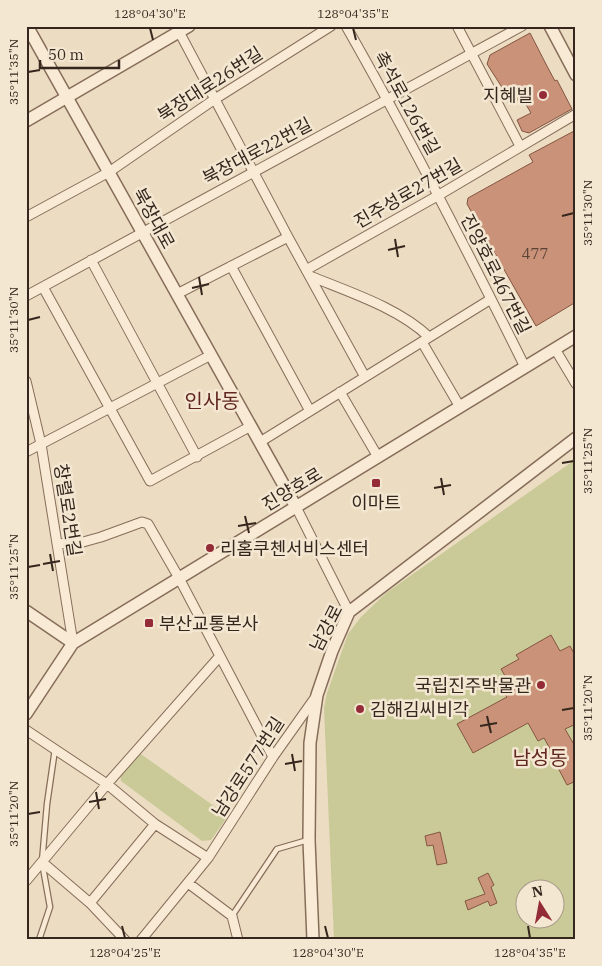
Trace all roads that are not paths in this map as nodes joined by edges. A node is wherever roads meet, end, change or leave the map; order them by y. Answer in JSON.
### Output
{"nodes":[{"id":1,"x":27,"y":26,"type":"edge"},
{"id":2,"x":331,"y":26,"type":"edge"},
{"id":3,"x":346,"y":26,"type":"edge"},
{"id":4,"x":457,"y":26,"type":"edge"},
{"id":5,"x":522,"y":26,"type":"edge"},
{"id":6,"x":550,"y":26,"type":"edge"},
{"id":7,"x":181,"y":28,"type":"edge"},
{"id":8,"x":471,"y":53,"type":"junction"},
{"id":9,"x":576,"y":75,"type":"edge"},
{"id":10,"x":67,"y":97,"type":"junction"},
{"id":11,"x":215,"y":99,"type":"junction"},
{"id":12,"x":388,"y":99,"type":"junction"},
{"id":13,"x":576,"y":114,"type":"edge"},
{"id":14,"x":26,"y":121,"type":"edge"},
{"id":15,"x":520,"y":146,"type":"junction"},
{"id":16,"x":253,"y":171,"type":"junction"},
{"id":17,"x":109,"y":172,"type":"junction"},
{"id":18,"x":438,"y":196,"type":"junction"},
{"id":19,"x":26,"y":217,"type":"edge"},
{"id":20,"x":142,"y":232,"type":"junction"},
{"id":21,"x":288,"y":237,"type":"junction"},
{"id":22,"x":92,"y":260,"type":"junction"},
{"id":23,"x":231,"y":266,"type":"junction"},
{"id":24,"x":308,"y":273,"type":"junction"},
{"id":25,"x":43,"y":287,"type":"junction"},
{"id":26,"x":177,"y":294,"type":"junction"},
{"id":27,"x":26,"y":296,"type":"edge"},
{"id":28,"x":491,"y":299,"type":"junction"},
{"id":29,"x":576,"y":336,"type":"edge"},
{"id":30,"x":426,"y":339,"type":"junction"},
{"id":31,"x":555,"y":349,"type":"junction"},
{"id":32,"x":211,"y":355,"type":"junction"},
{"id":33,"x":525,"y":367,"type":"junction"},
{"id":34,"x":365,"y":377,"type":"junction"},
{"id":35,"x":26,"y":382,"type":"edge"},
{"id":36,"x":158,"y":383,"type":"junction"},
{"id":37,"x":576,"y":384,"type":"edge"},
{"id":38,"x":340,"y":392,"type":"junction"},
{"id":39,"x":460,"y":407,"type":"junction"},
{"id":40,"x":109,"y":408,"type":"junction"},
{"id":41,"x":310,"y":411,"type":"junction"},
{"id":42,"x":251,"y":426,"type":"junction"},
{"id":43,"x":576,"y":438,"type":"edge"},
{"id":44,"x":260,"y":442,"type":"junction"},
{"id":45,"x":41,"y":444,"type":"junction"},
{"id":46,"x":26,"y":452,"type":"edge"},
{"id":47,"x":197,"y":457,"type":"junction"},
{"id":48,"x":378,"y":457,"type":"junction"},
{"id":49,"x":296,"y":507,"type":"junction"},
{"id":50,"x":57,"y":544,"type":"junction"},
{"id":51,"x":179,"y":578,"type":"junction"},
{"id":52,"x":26,"y":611,"type":"edge"},
{"id":53,"x":349,"y":612,"type":"junction"},
{"id":54,"x":73,"y":643,"type":"junction"},
{"id":55,"x":220,"y":656,"type":"junction"},
{"id":56,"x":317,"y":695,"type":"junction"},
{"id":57,"x":26,"y":714,"type":"edge"},
{"id":58,"x":26,"y":730,"type":"edge"},
{"id":59,"x":55,"y":749,"type":"junction"},
{"id":60,"x":272,"y":757,"type":"junction"},
{"id":61,"x":106,"y":784,"type":"junction"},
{"id":62,"x":155,"y":824,"type":"junction"},
{"id":63,"x":309,"y":840,"type":"junction"},
{"id":64,"x":208,"y":858,"type":"junction"},
{"id":65,"x":42,"y":862,"type":"junction"},
{"id":66,"x":26,"y":881,"type":"edge"},
{"id":67,"x":188,"y":883,"type":"junction"},
{"id":68,"x":90,"y":903,"type":"junction"},
{"id":69,"x":232,"y":916,"type":"junction"},
{"id":70,"x":39,"y":940,"type":"edge"},
{"id":71,"x":124,"y":940,"type":"edge"},
{"id":72,"x":141,"y":940,"type":"edge"},
{"id":73,"x":238,"y":940,"type":"edge"},
{"id":74,"x":313,"y":940,"type":"edge"}],
"edges":[{"from":1,"to":10,"type":"street","name":"북장대로"},
{"from":2,"to":11,"type":"street","name":"북장대로26번길"},
{"from":3,"to":12,"type":"street","name":"촉석로126번길"},
{"from":4,"to":8,"type":"street"},
{"from":5,"to":8,"type":"street","name":"북장대로22번길"},
{"from":6,"to":9,"type":"street"},
{"from":7,"to":10,"type":"street"},
{"from":7,"to":11,"type":"street"},
{"from":8,"to":12,"type":"street","name":"북장대로22번길"},
{"from":8,"to":15,"type":"street"},
{"from":10,"to":14,"type":"street"},
{"from":10,"to":17,"type":"street","name":"북장대로"},
{"from":11,"to":16,"type":"street"},
{"from":11,"to":17,"type":"street","name":"북장대로26번길"},
{"from":12,"to":16,"type":"street","name":"북장대로22번길"},
{"from":12,"to":18,"type":"street","name":"촉석로126번길"},
{"from":13,"to":15,"type":"street","name":"진주성로27번길"},
{"from":15,"to":18,"type":"street","name":"진주성로27번길"},
{"from":16,"to":20,"type":"street","name":"북장대로22번길"},
{"from":16,"to":21,"type":"street"},
{"from":17,"to":19,"type":"street","name":"북장대로26번길"},
{"from":17,"to":20,"type":"street","name":"북장대로"},
{"from":18,"to":24,"type":"street","name":"진주성로27번길"},
{"from":18,"to":28,"type":"street","name":"진양호로467번길"},
{"from":20,"to":22,"type":"street","name":"북장대로22번길"},
{"from":20,"to":26,"type":"street","name":"북장대로"},
{"from":21,"to":23,"type":"street"},
{"from":21,"to":24,"type":"street"},
{"from":22,"to":25,"type":"street","name":"북장대로22번길"},
{"from":22,"to":36,"type":"street"},
{"from":23,"to":26,"type":"street"},
{"from":23,"to":41,"type":"street"},
{"from":24,"to":30,"type":"street"},
{"from":24,"to":34,"type":"street"},
{"from":25,"to":27,"type":"street","name":"북장대로22번길"},
{"from":25,"to":40,"type":"street"},
{"from":26,"to":32,"type":"street","name":"북장대로"},
{"from":28,"to":30,"type":"street"},
{"from":28,"to":33,"type":"street","name":"진양호로467번길"},
{"from":29,"to":31,"type":"street","name":"진양호로"},
{"from":30,"to":34,"type":"street"},
{"from":30,"to":39,"type":"street"},
{"from":31,"to":33,"type":"street","name":"진양호로"},
{"from":31,"to":37,"type":"street"},
{"from":32,"to":36,"type":"street"},
{"from":32,"to":42,"type":"street","name":"북장대로"},
{"from":33,"to":39,"type":"street","name":"진양호로"},
{"from":34,"to":38,"type":"street"},
{"from":35,"to":45,"type":"street","name":"창렬로2번길"},
{"from":36,"to":40,"type":"street"},
{"from":36,"to":47,"type":"street"},
{"from":38,"to":41,"type":"street"},
{"from":38,"to":48,"type":"street"},
{"from":39,"to":48,"type":"street","name":"진양호로"},
{"from":40,"to":45,"type":"street"},
{"from":40,"to":47,"type":"street"},
{"from":41,"to":44,"type":"street"},
{"from":42,"to":44,"type":"street","name":"북장대로"},
{"from":42,"to":47,"type":"street"},
{"from":43,"to":53,"type":"street","name":"남강로"},
{"from":44,"to":49,"type":"street","name":"북장대로"},
{"from":45,"to":46,"type":"street"},
{"from":45,"to":50,"type":"street","name":"창렬로2번길"},
{"from":48,"to":49,"type":"street","name":"진양호로"},
{"from":49,"to":51,"type":"street","name":"진양호로"},
{"from":49,"to":53,"type":"street"},
{"from":50,"to":51,"type":"street"},
{"from":50,"to":54,"type":"street","name":"창렬로2번길"},
{"from":51,"to":54,"type":"street","name":"진양호로"},
{"from":51,"to":55,"type":"street"},
{"from":52,"to":54,"type":"street"},
{"from":53,"to":56,"type":"street","name":"남강로"},
{"from":54,"to":57,"type":"street","name":"진양호로"},
{"from":55,"to":60,"type":"street"},
{"from":55,"to":61,"type":"street"},
{"from":56,"to":60,"type":"street","name":"남강로577번길"},
{"from":56,"to":63,"type":"street","name":"남강로"},
{"from":58,"to":59,"type":"street"},
{"from":59,"to":61,"type":"street"},
{"from":59,"to":65,"type":"lane"},
{"from":60,"to":64,"type":"street","name":"남강로577번길"},
{"from":61,"to":62,"type":"street"},
{"from":61,"to":65,"type":"street"},
{"from":62,"to":64,"type":"street"},
{"from":62,"to":68,"type":"street"},
{"from":63,"to":69,"type":"lane"},
{"from":63,"to":74,"type":"street","name":"남강로"},
{"from":64,"to":67,"type":"street","name":"남강로577번길"},
{"from":65,"to":66,"type":"street"},
{"from":65,"to":68,"type":"street"},
{"from":65,"to":70,"type":"lane"},
{"from":67,"to":69,"type":"street"},
{"from":67,"to":72,"type":"street","name":"남강로577번길"},
{"from":68,"to":71,"type":"street"},
{"from":69,"to":73,"type":"street"}]}
